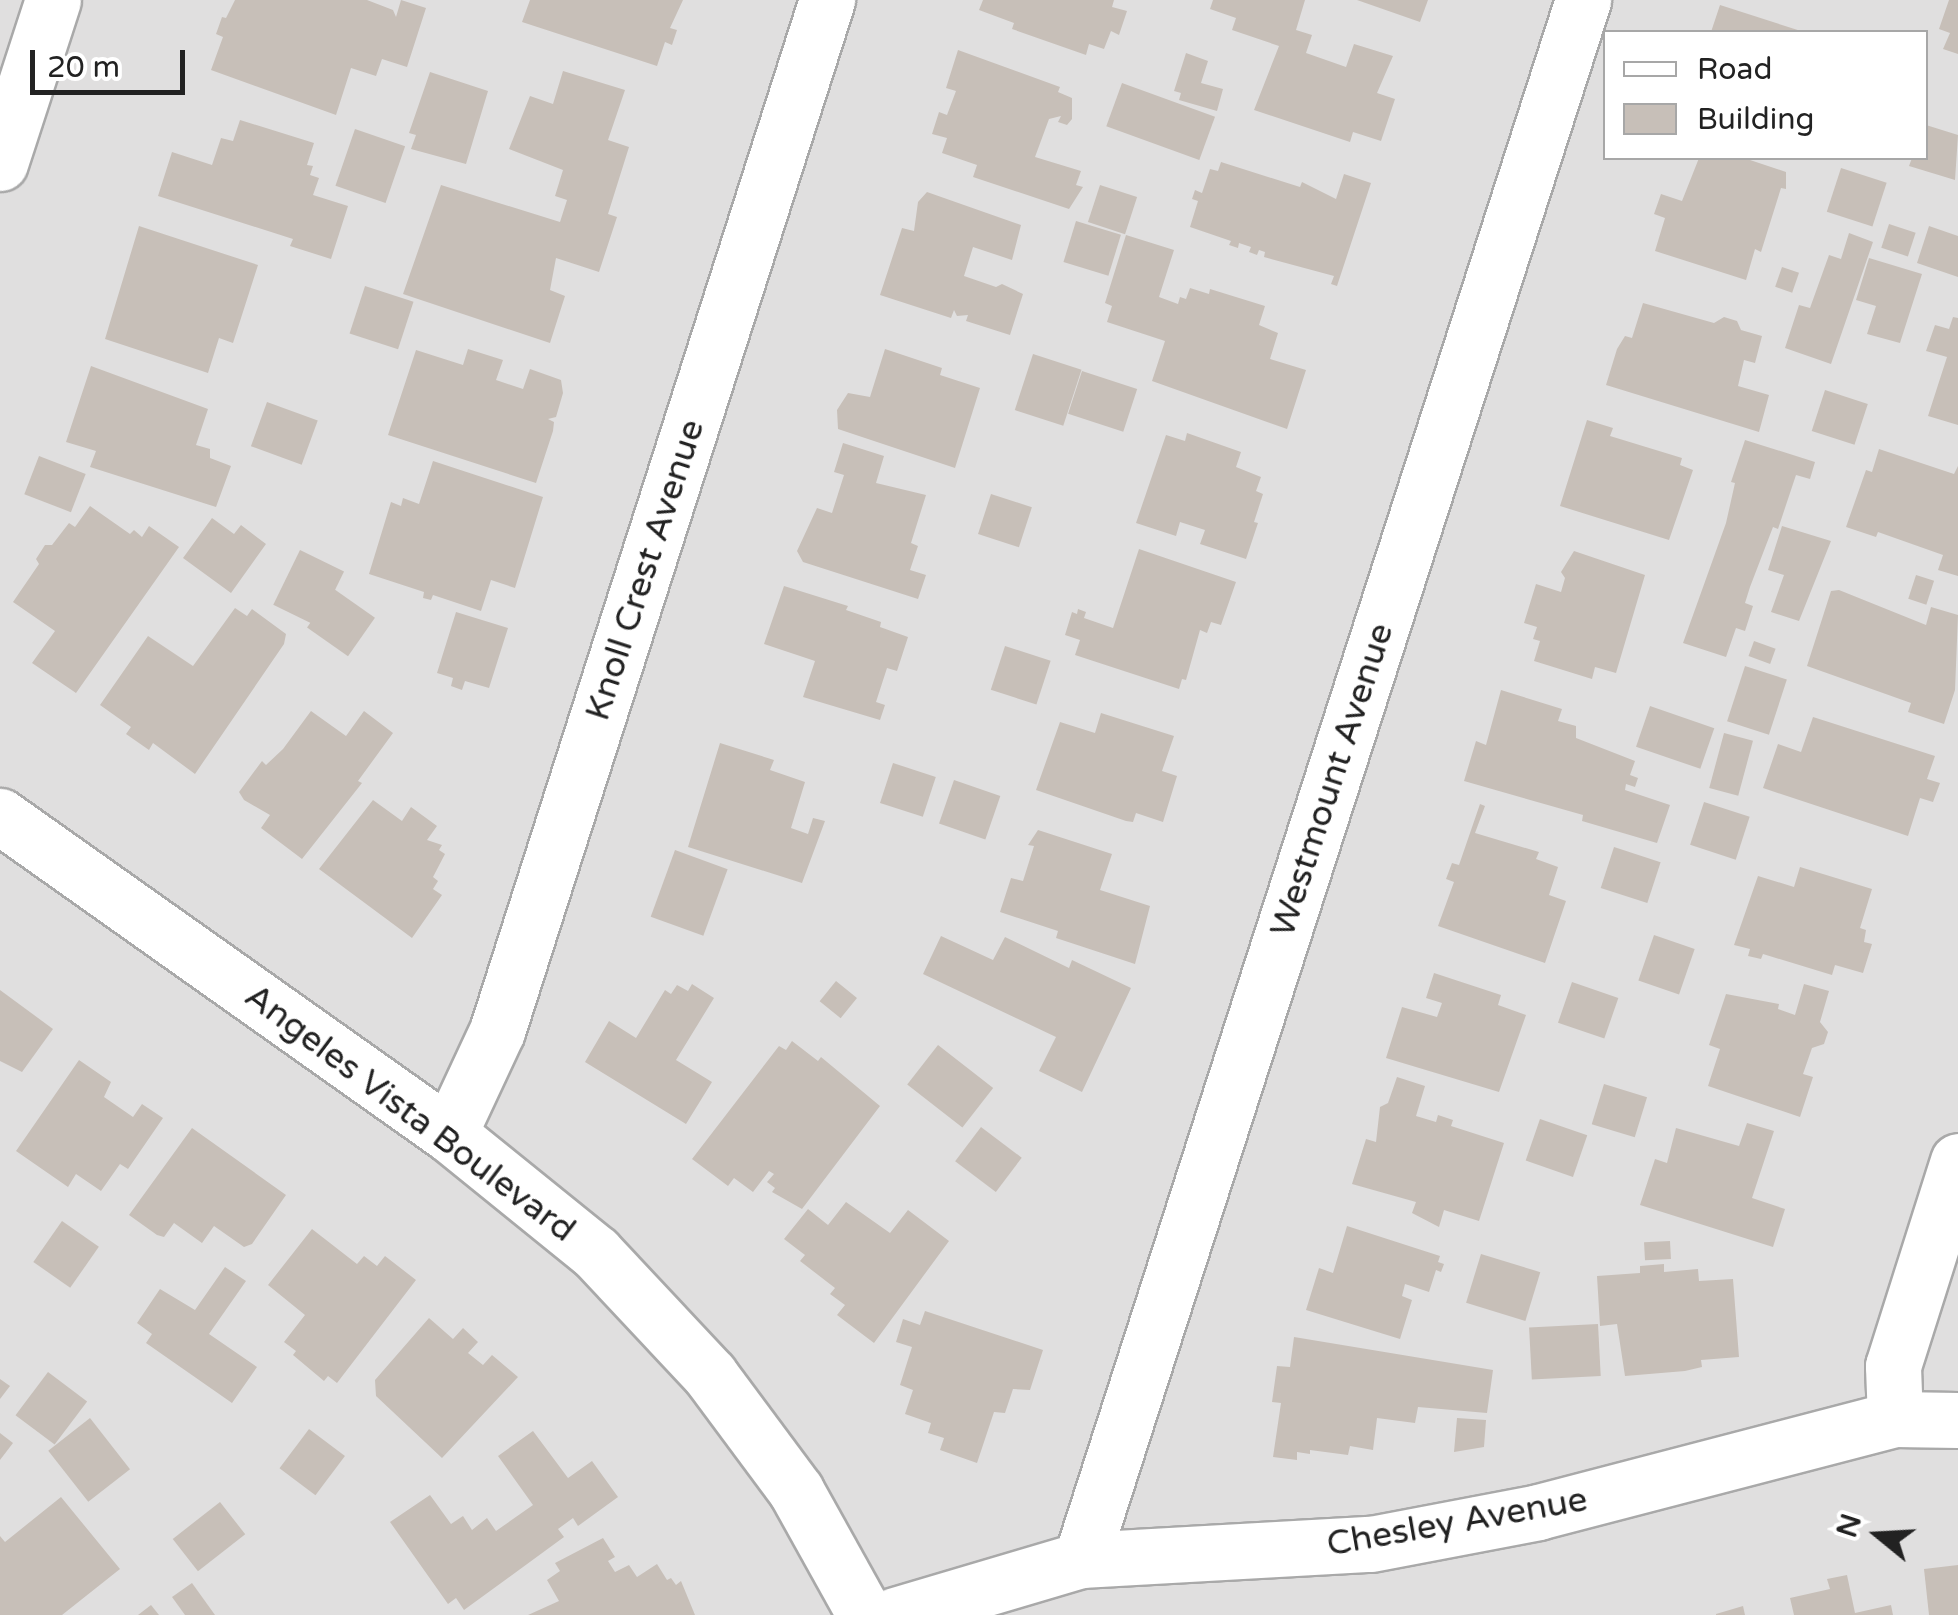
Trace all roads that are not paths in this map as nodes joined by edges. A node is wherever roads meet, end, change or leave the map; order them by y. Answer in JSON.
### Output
{"nodes":[{"id":1,"x":53,"y":0,"type":"edge"},
{"id":2,"x":827,"y":0,"type":"edge"},
{"id":3,"x":1583,"y":0,"type":"edge"},
{"id":4,"x":0,"y":163,"type":"edge"},
{"id":5,"x":0,"y":816,"type":"edge"},
{"id":6,"x":449,"y":1134,"type":"junction"},
{"id":7,"x":1958,"y":1161,"type":"edge"},
{"id":8,"x":1895,"y":1419,"type":"junction"},
{"id":9,"x":1958,"y":1420,"type":"edge"},
{"id":10,"x":1081,"y":1560,"type":"junction"},
{"id":11,"x":865,"y":1615,"type":"edge"},
{"id":12,"x":895,"y":1615,"type":"edge"}],
"edges":[{"from":1,"to":4,"type":"street"},
{"from":2,"to":6,"type":"street","name":"Knoll Crest Avenue"},
{"from":3,"to":10,"type":"street","name":"Westmount Avenue"},
{"from":5,"to":6,"type":"street","name":"Angeles Vista Boulevard"},
{"from":6,"to":11,"type":"street","name":"Angeles Vista Boulevard"},
{"from":7,"to":8,"type":"street"},
{"from":8,"to":9,"type":"street","name":"Chesley Avenue"},
{"from":8,"to":10,"type":"street","name":"Chesley Avenue"},
{"from":10,"to":12,"type":"street","name":"Chesley Avenue"}]}
